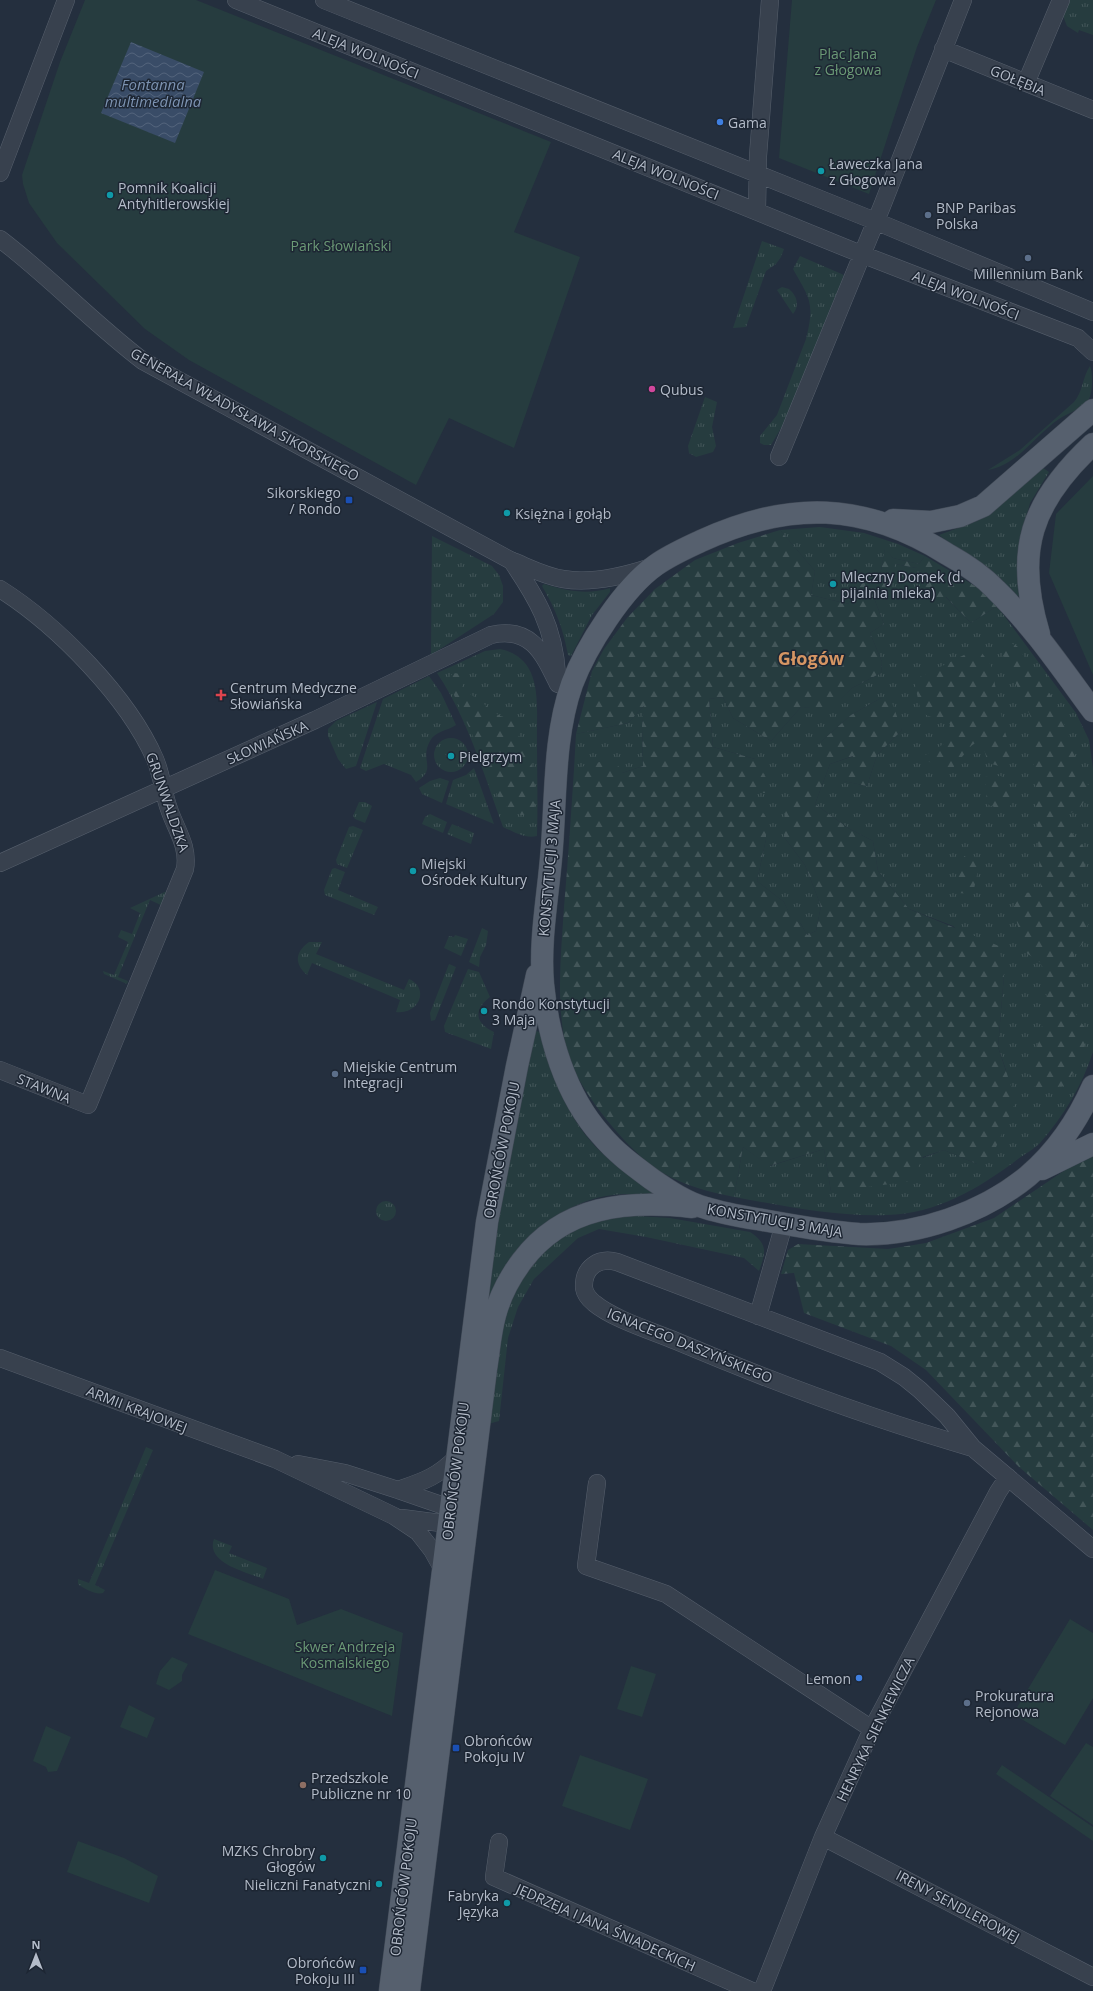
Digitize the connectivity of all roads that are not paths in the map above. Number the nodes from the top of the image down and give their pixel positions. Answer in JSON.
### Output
{"nodes":[{"id":1,"x":66,"y":0,"type":"edge"},
{"id":2,"x":236,"y":0,"type":"edge"},
{"id":3,"x":324,"y":0,"type":"edge"},
{"id":4,"x":770,"y":0,"type":"edge"},
{"id":5,"x":963,"y":0,"type":"edge"},
{"id":6,"x":1061,"y":0,"type":"edge"},
{"id":7,"x":943,"y":49,"type":"junction"},
{"id":8,"x":1026,"y":83,"type":"junction"},
{"id":9,"x":1093,"y":110,"type":"edge"},
{"id":10,"x":0,"y":173,"type":"edge"},
{"id":11,"x":757,"y":174,"type":"junction"},
{"id":12,"x":757,"y":211,"type":"junction"},
{"id":13,"x":876,"y":221,"type":"junction"},
{"id":14,"x":0,"y":239,"type":"edge"},
{"id":15,"x":861,"y":254,"type":"junction"},
{"id":16,"x":1093,"y":312,"type":"edge"},
{"id":17,"x":1093,"y":352,"type":"edge"},
{"id":18,"x":1093,"y":410,"type":"edge"},
{"id":19,"x":1093,"y":444,"type":"edge"},
{"id":20,"x":779,"y":457,"type":"dead end"},
{"id":21,"x":856,"y":515,"type":"junction"},
{"id":22,"x":510,"y":560,"type":"junction"},
{"id":23,"x":654,"y":566,"type":"junction"},
{"id":24,"x":0,"y":589,"type":"edge"},
{"id":25,"x":1040,"y":639,"type":"junction"},
{"id":26,"x":558,"y":684,"type":"junction"},
{"id":27,"x":1093,"y":711,"type":"edge"},
{"id":28,"x":559,"y":747,"type":"junction"},
{"id":29,"x":165,"y":789,"type":"junction"},
{"id":30,"x":0,"y":863,"type":"edge"},
{"id":31,"x":542,"y":954,"type":"junction"},
{"id":32,"x":0,"y":1070,"type":"edge"},
{"id":33,"x":1093,"y":1086,"type":"edge"},
{"id":34,"x":88,"y":1105,"type":"joint"},
{"id":35,"x":1093,"y":1144,"type":"edge"},
{"id":36,"x":1025,"y":1178,"type":"junction"},
{"id":37,"x":705,"y":1208,"type":"junction"},
{"id":38,"x":784,"y":1224,"type":"junction"},
{"id":39,"x":758,"y":1316,"type":"junction"},
{"id":40,"x":0,"y":1358,"type":"edge"},
{"id":41,"x":973,"y":1448,"type":"junction"},
{"id":42,"x":457,"y":1457,"type":"junction"},
{"id":43,"x":275,"y":1459,"type":"junction"},
{"id":44,"x":1008,"y":1477,"type":"junction"},
{"id":45,"x":597,"y":1483,"type":"dead end"},
{"id":46,"x":398,"y":1490,"type":"junction"},
{"id":47,"x":394,"y":1516,"type":"junction"},
{"id":48,"x":455,"y":1517,"type":"junction"},
{"id":49,"x":1093,"y":1549,"type":"edge"},
{"id":50,"x":442,"y":1568,"type":"junction"},
{"id":51,"x":872,"y":1730,"type":"junction"},
{"id":52,"x":823,"y":1837,"type":"junction"},
{"id":53,"x":499,"y":1842,"type":"dead end"},
{"id":54,"x":1093,"y":1977,"type":"edge"},
{"id":55,"x":390,"y":1991,"type":"edge"},
{"id":56,"x":409,"y":1991,"type":"edge"},
{"id":57,"x":752,"y":1991,"type":"edge"},
{"id":58,"x":762,"y":1991,"type":"edge"}],
"edges":[{"from":1,"to":10,"type":"street"},
{"from":2,"to":12,"type":"street","name":"ALEJA WOLNOŚCI"},
{"from":3,"to":11,"type":"street"},
{"from":4,"to":11,"type":"street"},
{"from":5,"to":7,"type":"street"},
{"from":6,"to":8,"type":"street"},
{"from":7,"to":8,"type":"street","name":"GOŁĘBIA"},
{"from":7,"to":13,"type":"street"},
{"from":8,"to":9,"type":"street","name":"GOŁĘBIA"},
{"from":11,"to":12,"type":"street"},
{"from":11,"to":13,"type":"street"},
{"from":12,"to":15,"type":"street","name":"ALEJA WOLNOŚCI"},
{"from":13,"to":15,"type":"street"},
{"from":13,"to":16,"type":"street"},
{"from":14,"to":22,"type":"street","name":"GENERAŁA WŁADYSŁAWA SIKORSKIEGO"},
{"from":15,"to":17,"type":"street","name":"ALEJA WOLNOŚCI"},
{"from":15,"to":20,"type":"street"},
{"from":18,"to":21,"type":"main road"},
{"from":19,"to":25,"type":"main road"},
{"from":21,"to":23,"type":"main road","name":"KONSTYTUCJI 3 MAJA"},
{"from":21,"to":25,"type":"main road","name":"KONSTYTUCJI 3 MAJA"},
{"from":22,"to":23,"type":"street","name":"GENERAŁA WŁADYSŁAWA SIKORSKIEGO"},
{"from":22,"to":26,"type":"street","name":"GENERAŁA WŁADYSŁAWA SIKORSKIEGO"},
{"from":23,"to":28,"type":"main road","name":"KONSTYTUCJI 3 MAJA"},
{"from":24,"to":29,"type":"street","name":"GRUNWALDZKA"},
{"from":25,"to":27,"type":"main road","name":"KONSTYTUCJI 3 MAJA"},
{"from":26,"to":28,"type":"street","name":"GENERAŁA WŁADYSŁAWA SIKORSKIEGO"},
{"from":26,"to":29,"type":"street","name":"SŁOWIAŃSKA"},
{"from":28,"to":31,"type":"main road","name":"KONSTYTUCJI 3 MAJA"},
{"from":29,"to":30,"type":"street","name":"SŁOWIAŃSKA"},
{"from":29,"to":34,"type":"street","name":"GRUNWALDZKA"},
{"from":31,"to":37,"type":"main road","name":"KONSTYTUCJI 3 MAJA"},
{"from":31,"to":42,"type":"main road","name":"OBROŃCÓW POKOJU"},
{"from":32,"to":34,"type":"street","name":"STAWNA"},
{"from":33,"to":36,"type":"main road","name":"KONSTYTUCJI 3 MAJA"},
{"from":35,"to":36,"type":"main road"},
{"from":36,"to":38,"type":"main road","name":"KONSTYTUCJI 3 MAJA"},
{"from":37,"to":38,"type":"main road","name":"KONSTYTUCJI 3 MAJA"},
{"from":37,"to":48,"type":"main road","name":"OBROŃCÓW POKOJU"},
{"from":38,"to":39,"type":"street"},
{"from":39,"to":41,"type":"street","name":"IGNACEGO DASZYŃSKIEGO"},
{"from":39,"to":41,"type":"street","name":"IGNACEGO DASZYŃSKIEGO"},
{"from":40,"to":43,"type":"street","name":"ARMII KRAJOWEJ"},
{"from":41,"to":44,"type":"street","name":"IGNACEGO DASZYŃSKIEGO"},
{"from":42,"to":46,"type":"street"},
{"from":42,"to":48,"type":"main road","name":"OBROŃCÓW POKOJU"},
{"from":43,"to":46,"type":"street","name":"ARMII KRAJOWEJ"},
{"from":43,"to":47,"type":"street","name":"ARMII KRAJOWEJ"},
{"from":44,"to":49,"type":"street","name":"IGNACEGO DASZYŃSKIEGO"},
{"from":44,"to":51,"type":"street","name":"HENRYKA SIENKIEWICZA"},
{"from":45,"to":51,"type":"street"},
{"from":46,"to":48,"type":"street","name":"ARMII KRAJOWEJ"},
{"from":47,"to":48,"type":"street","name":"ARMII KRAJOWEJ"},
{"from":47,"to":50,"type":"street","name":"ARMII KRAJOWEJ"},
{"from":48,"to":50,"type":"main road","name":"OBROŃCÓW POKOJU"},
{"from":48,"to":56,"type":"main road","name":"OBROŃCÓW POKOJU"},
{"from":50,"to":55,"type":"main road","name":"OBROŃCÓW POKOJU"},
{"from":51,"to":52,"type":"street","name":"HENRYKA SIENKIEWICZA"},
{"from":52,"to":54,"type":"street","name":"IRENY SENDLEROWEJ"},
{"from":52,"to":58,"type":"street","name":"HENRYKA SIENKIEWICZA"},
{"from":53,"to":57,"type":"street","name":"JĘDRZEJA I JANA ŚNIADECKICH"}]}
